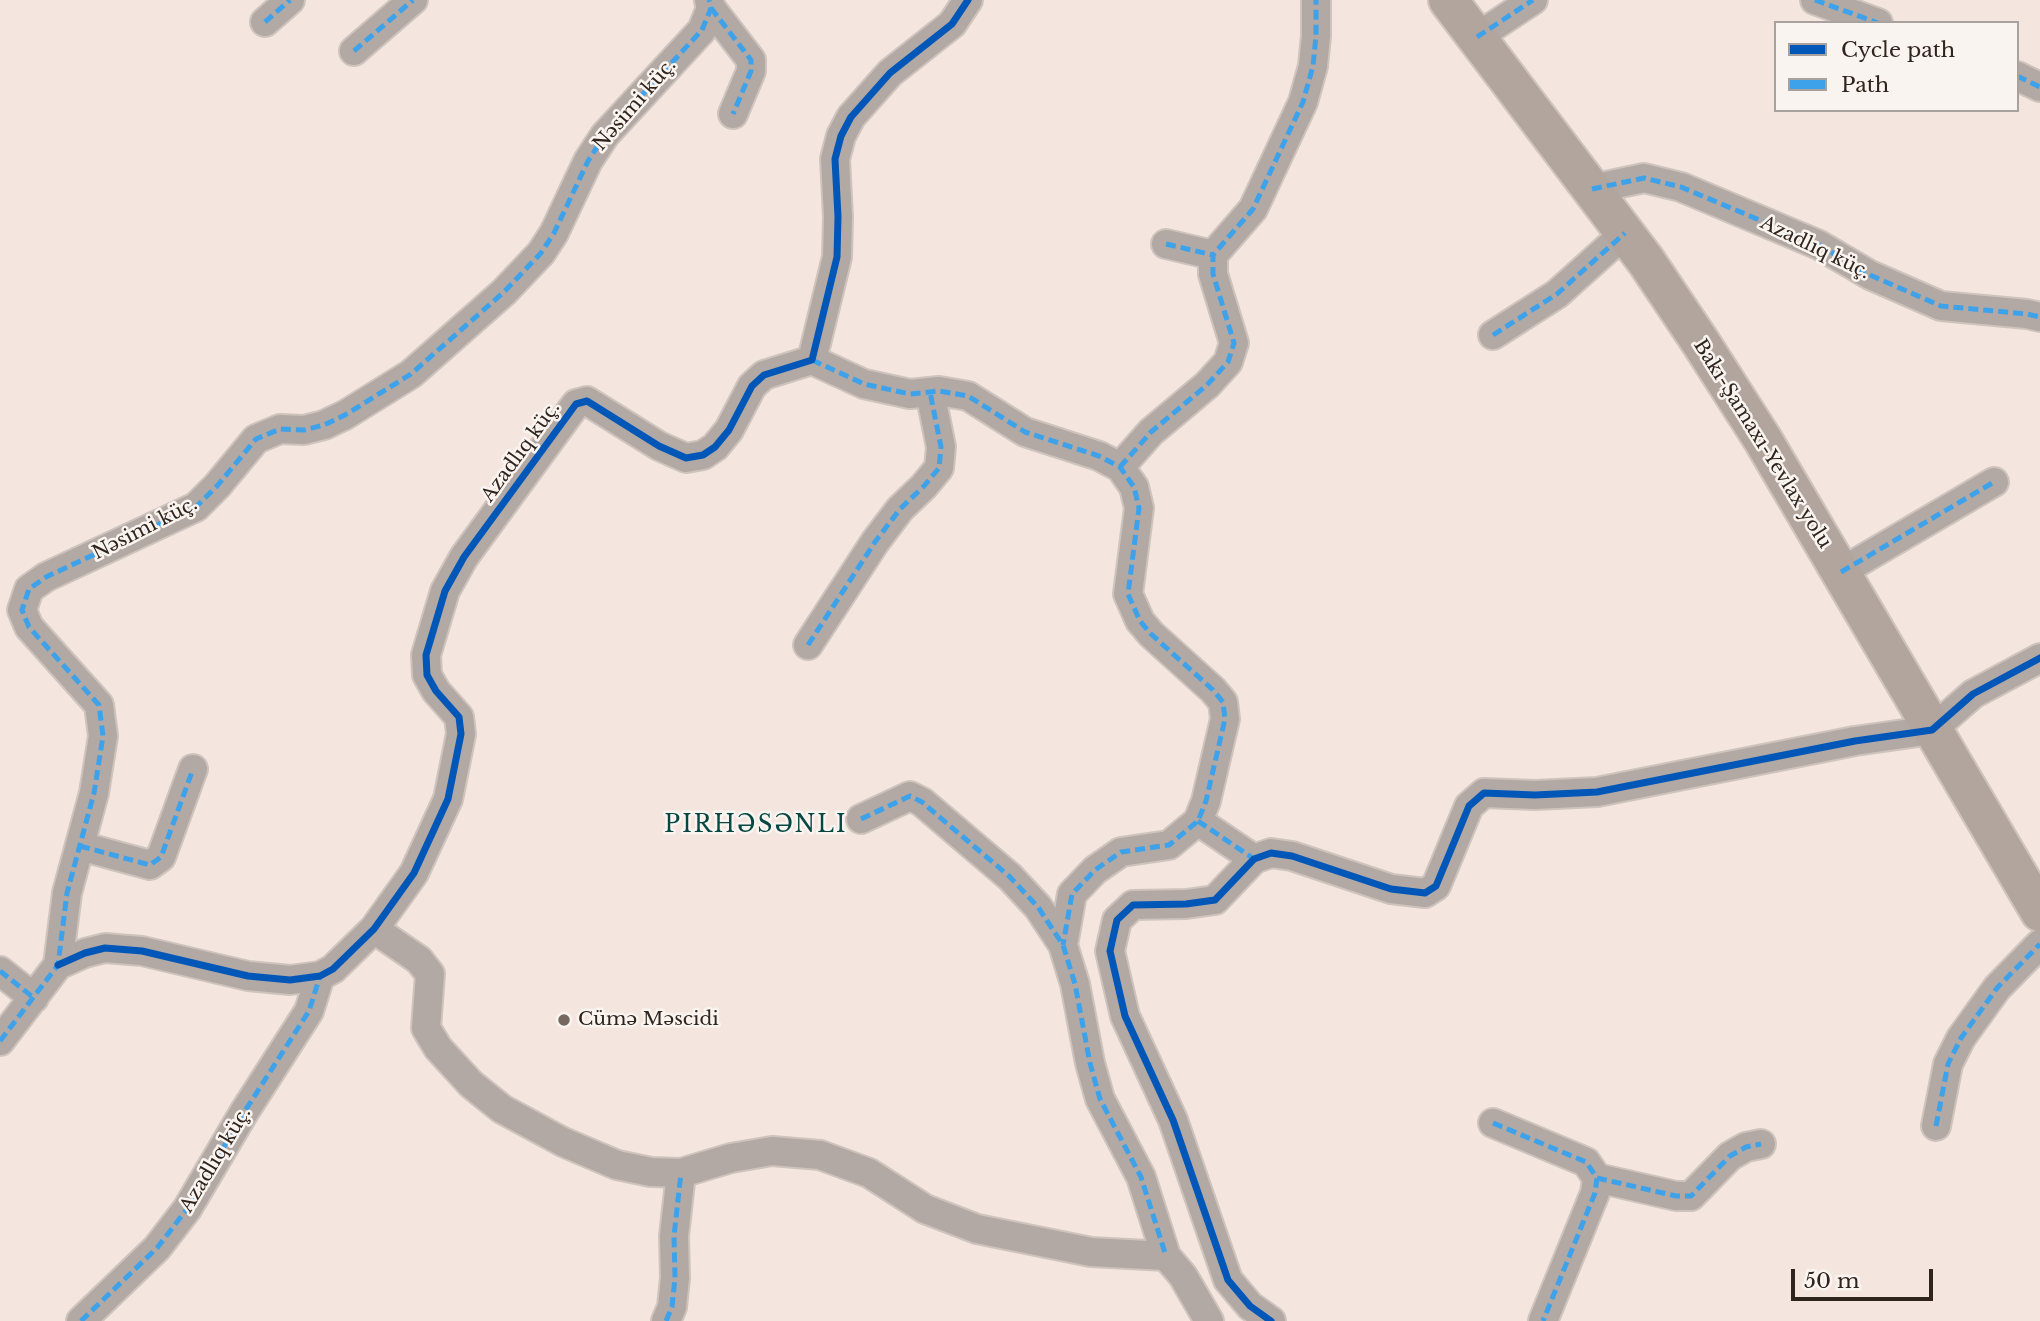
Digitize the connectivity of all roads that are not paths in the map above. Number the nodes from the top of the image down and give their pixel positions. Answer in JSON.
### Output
{"nodes":[{"id":1,"x":290,"y":0,"type":"edge"},
{"id":2,"x":412,"y":0,"type":"edge"},
{"id":3,"x":968,"y":0,"type":"edge"},
{"id":4,"x":1316,"y":0,"type":"edge"},
{"id":5,"x":1448,"y":0,"type":"edge"},
{"id":6,"x":1533,"y":0,"type":"edge"},
{"id":7,"x":1815,"y":0,"type":"edge"},
{"id":8,"x":710,"y":4,"type":"edge"},
{"id":9,"x":1873,"y":21,"type":"edge"},
{"id":10,"x":265,"y":22,"type":"dead end"},
{"id":11,"x":1477,"y":37,"type":"junction"},
{"id":12,"x":354,"y":51,"type":"dead end"},
{"id":13,"x":2019,"y":77,"type":"edge"},
{"id":14,"x":2040,"y":87,"type":"edge"},
{"id":15,"x":733,"y":114,"type":"dead end"},
{"id":16,"x":1592,"y":189,"type":"junction"},
{"id":17,"x":1625,"y":233,"type":"junction"},
{"id":18,"x":1166,"y":244,"type":"dead end"},
{"id":19,"x":1213,"y":255,"type":"junction"},
{"id":20,"x":2040,"y":317,"type":"edge"},
{"id":21,"x":1493,"y":335,"type":"dead end"},
{"id":22,"x":812,"y":360,"type":"junction"},
{"id":23,"x":930,"y":392,"type":"junction"},
{"id":24,"x":1119,"y":467,"type":"junction"},
{"id":25,"x":1994,"y":482,"type":"dead end"},
{"id":26,"x":1840,"y":572,"type":"junction"},
{"id":27,"x":808,"y":645,"type":"dead end"},
{"id":28,"x":2040,"y":658,"type":"edge"},
{"id":29,"x":1932,"y":730,"type":"junction"},
{"id":30,"x":193,"y":769,"type":"dead end"},
{"id":31,"x":861,"y":818,"type":"dead end"},
{"id":32,"x":1198,"y":821,"type":"junction"},
{"id":33,"x":80,"y":846,"type":"junction"},
{"id":34,"x":1254,"y":859,"type":"junction"},
{"id":35,"x":2040,"y":912,"type":"edge"},
{"id":36,"x":374,"y":929,"type":"junction"},
{"id":37,"x":2040,"y":944,"type":"edge"},
{"id":38,"x":1063,"y":946,"type":"junction"},
{"id":39,"x":58,"y":965,"type":"junction"},
{"id":40,"x":0,"y":971,"type":"edge"},
{"id":41,"x":320,"y":976,"type":"junction"},
{"id":42,"x":34,"y":998,"type":"junction"},
{"id":43,"x":0,"y":1041,"type":"edge"},
{"id":44,"x":1493,"y":1123,"type":"dead end"},
{"id":45,"x":1936,"y":1126,"type":"dead end"},
{"id":46,"x":1762,"y":1144,"type":"dead end"},
{"id":47,"x":681,"y":1173,"type":"junction"},
{"id":48,"x":1597,"y":1178,"type":"junction"},
{"id":49,"x":1166,"y":1256,"type":"junction"},
{"id":50,"x":81,"y":1321,"type":"edge"},
{"id":51,"x":666,"y":1321,"type":"edge"},
{"id":52,"x":1209,"y":1321,"type":"edge"},
{"id":53,"x":1270,"y":1321,"type":"edge"},
{"id":54,"x":1543,"y":1321,"type":"edge"}],
"edges":[{"from":1,"to":10,"type":"street"},
{"from":2,"to":12,"type":"street"},
{"from":3,"to":22,"type":"street"},
{"from":4,"to":19,"type":"street"},
{"from":5,"to":11,"type":"highway","name":"Bakı-Şamaxı-Yevlax yolu"},
{"from":6,"to":11,"type":"street"},
{"from":7,"to":9,"type":"street"},
{"from":8,"to":15,"type":"street"},
{"from":8,"to":33,"type":"street","name":"Nəsimi küç."},
{"from":11,"to":16,"type":"highway","name":"Bakı-Şamaxı-Yevlax yolu"},
{"from":13,"to":14,"type":"street"},
{"from":16,"to":17,"type":"highway","name":"Bakı-Şamaxı-Yevlax yolu"},
{"from":16,"to":20,"type":"street","name":"Azadlıq küç."},
{"from":17,"to":21,"type":"street"},
{"from":17,"to":26,"type":"highway","name":"Bakı-Şamaxı-Yevlax yolu"},
{"from":18,"to":19,"type":"street"},
{"from":19,"to":24,"type":"street"},
{"from":22,"to":23,"type":"street"},
{"from":22,"to":36,"type":"street","name":"Azadlıq küç."},
{"from":23,"to":24,"type":"street"},
{"from":23,"to":27,"type":"street"},
{"from":24,"to":32,"type":"street"},
{"from":25,"to":26,"type":"street"},
{"from":26,"to":29,"type":"highway","name":"Bakı-Şamaxı-Yevlax yolu"},
{"from":28,"to":29,"type":"street"},
{"from":29,"to":34,"type":"street"},
{"from":29,"to":35,"type":"highway","name":"Bakı-Şamaxı-Yevlax yolu"},
{"from":30,"to":33,"type":"street"},
{"from":31,"to":38,"type":"street"},
{"from":32,"to":34,"type":"street"},
{"from":32,"to":38,"type":"street"},
{"from":33,"to":39,"type":"street","name":"Nəsimi küç."},
{"from":34,"to":53,"type":"street"},
{"from":36,"to":41,"type":"street","name":"Azadlıq küç."},
{"from":36,"to":47,"type":"street"},
{"from":37,"to":45,"type":"street"},
{"from":38,"to":49,"type":"street"},
{"from":39,"to":41,"type":"street"},
{"from":39,"to":42,"type":"street","name":"Nəsimi küç."},
{"from":40,"to":42,"type":"street"},
{"from":41,"to":50,"type":"street","name":"Azadlıq küç."},
{"from":42,"to":43,"type":"street","name":"Nəsimi küç."},
{"from":44,"to":48,"type":"street"},
{"from":46,"to":48,"type":"street"},
{"from":47,"to":49,"type":"street"},
{"from":47,"to":51,"type":"street"},
{"from":48,"to":54,"type":"street"},
{"from":49,"to":52,"type":"street"}]}
